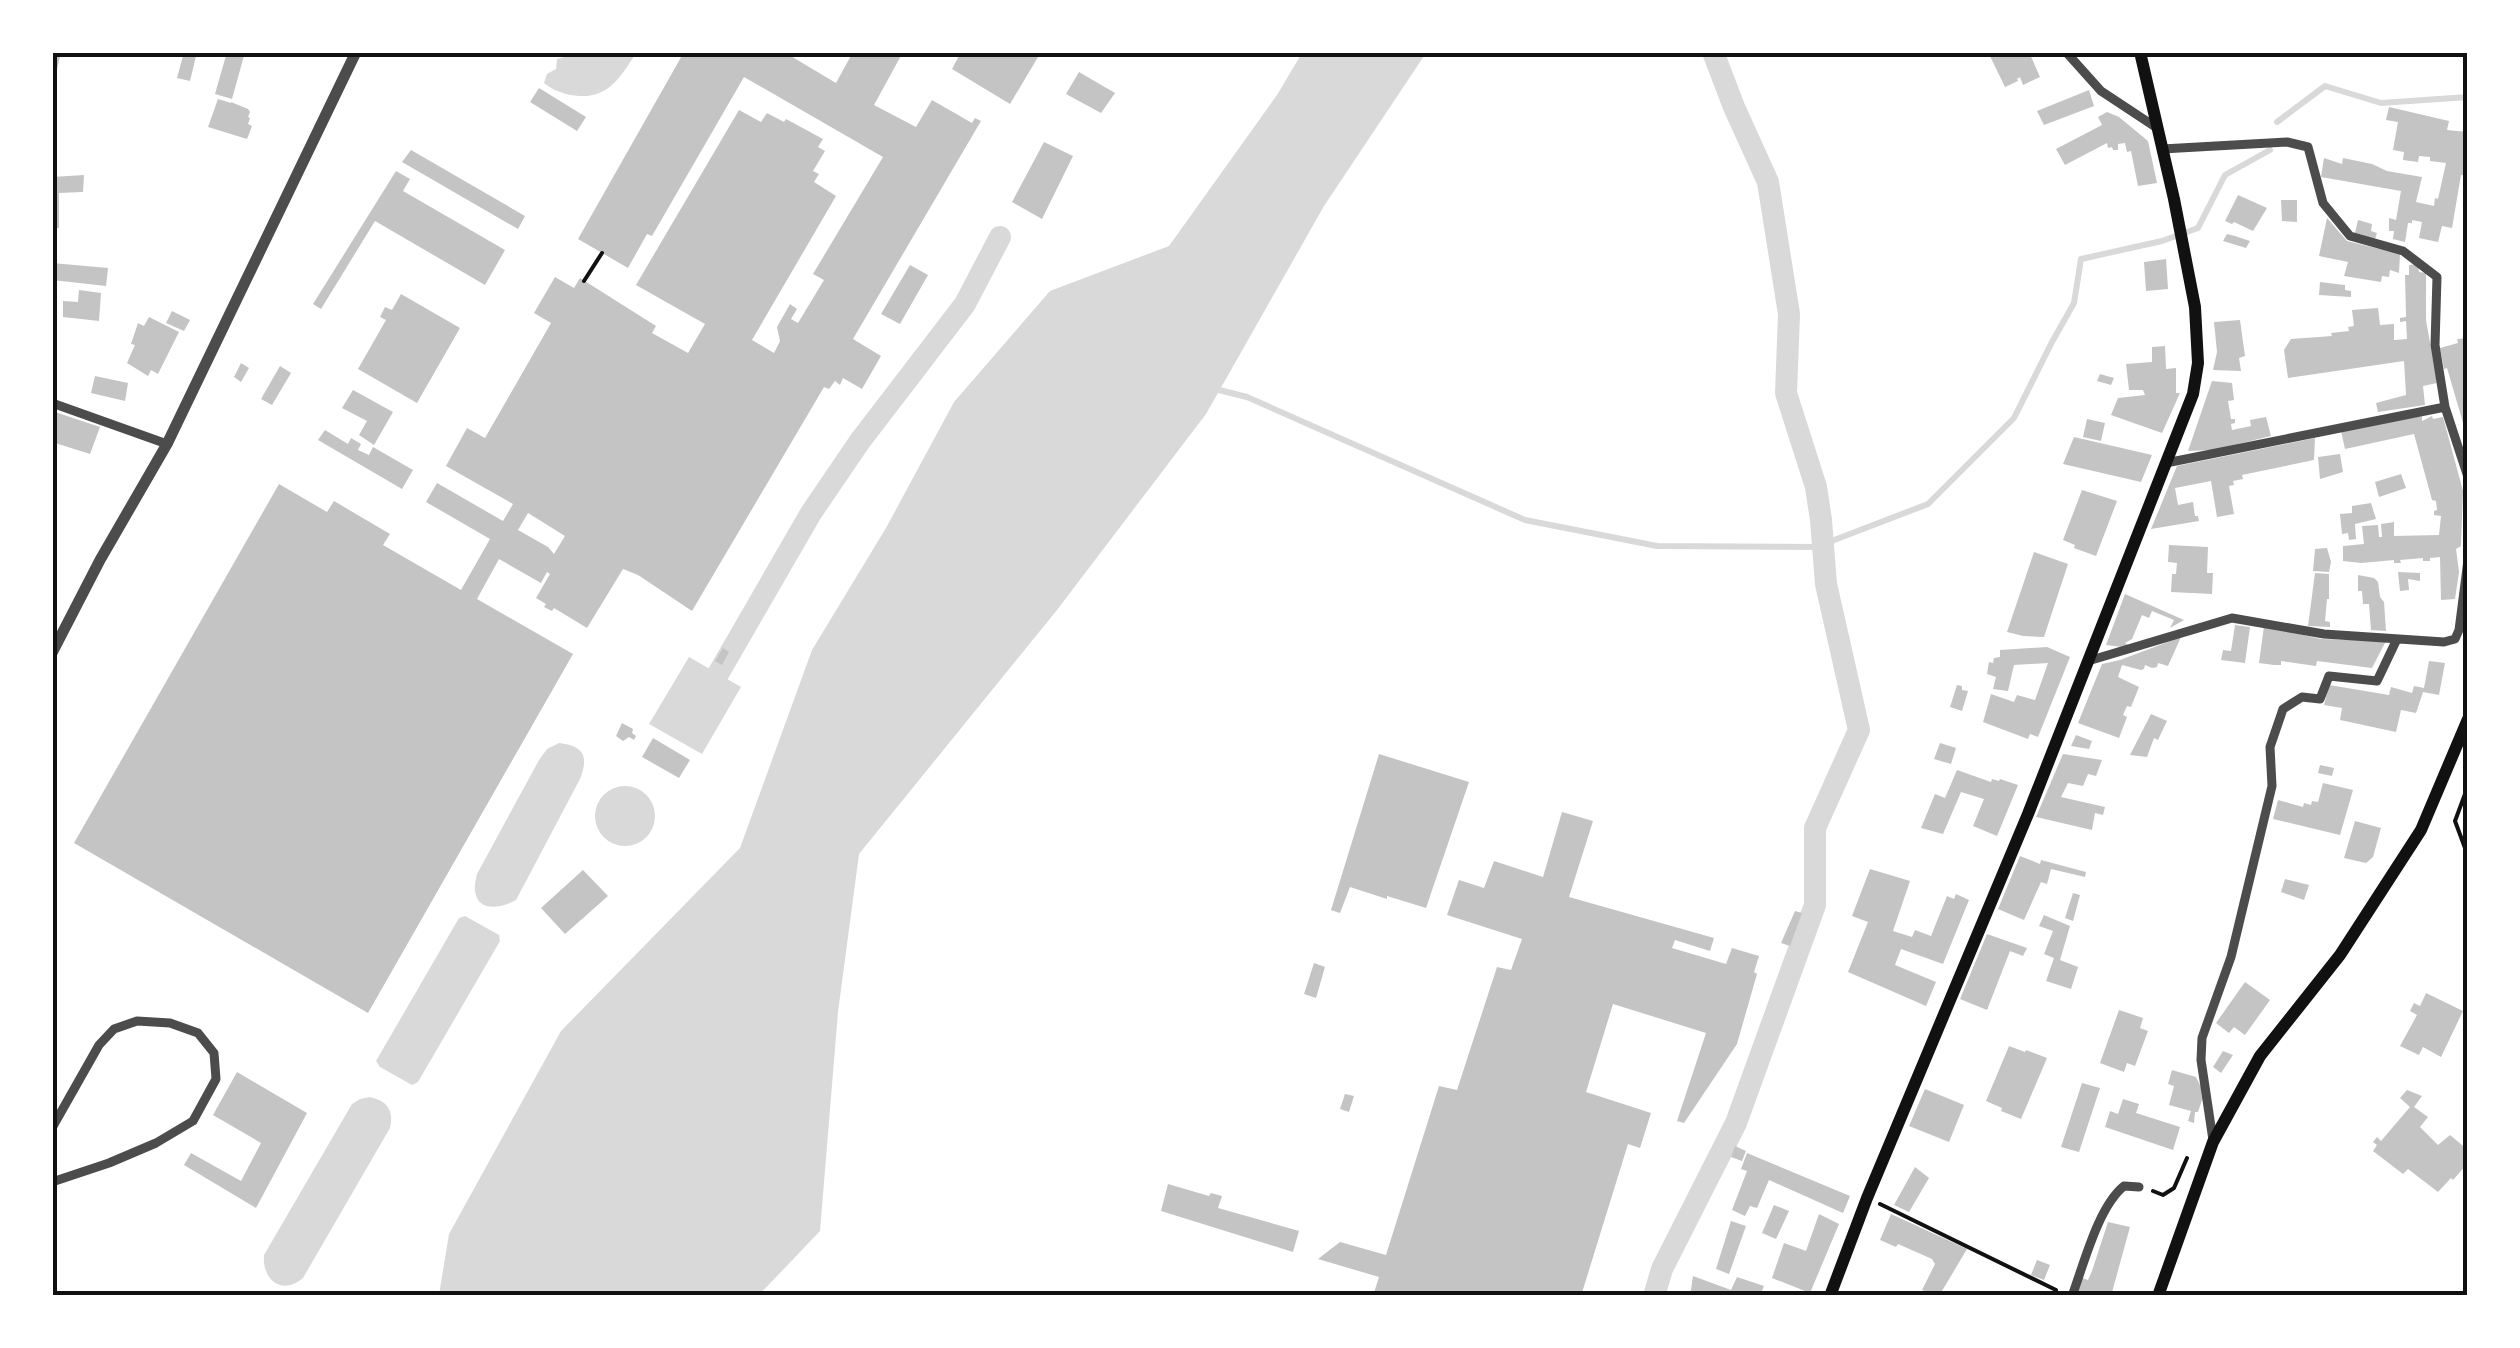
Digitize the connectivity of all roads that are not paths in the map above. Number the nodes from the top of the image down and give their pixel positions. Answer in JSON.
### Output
{"nodes":[{"id":1,"x":356,"y":52,"type":"edge"},
{"id":2,"x":2066,"y":52,"type":"edge"},
{"id":3,"x":2140,"y":52,"type":"edge"},
{"id":4,"x":2157,"y":128,"type":"junction"},
{"id":5,"x":2162,"y":149,"type":"junction"},
{"id":6,"x":52,"y":404,"type":"edge"},
{"id":7,"x":2445,"y":407,"type":"junction"},
{"id":8,"x":167,"y":444,"type":"junction"},
{"id":9,"x":2166,"y":463,"type":"junction"},
{"id":10,"x":2468,"y":477,"type":"edge"},
{"id":11,"x":2468,"y":560,"type":"edge"},
{"id":12,"x":2397,"y":639,"type":"junction"},
{"id":13,"x":52,"y":653,"type":"edge"},
{"id":14,"x":2088,"y":661,"type":"junction"},
{"id":15,"x":2468,"y":719,"type":"edge"},
{"id":16,"x":52,"y":1128,"type":"edge"},
{"id":17,"x":2213,"y":1142,"type":"junction"},
{"id":18,"x":52,"y":1182,"type":"edge"},
{"id":19,"x":2140,"y":1187,"type":"road end"},
{"id":20,"x":1830,"y":1296,"type":"edge"},
{"id":21,"x":2070,"y":1296,"type":"edge"},
{"id":22,"x":2158,"y":1296,"type":"edge"}],
"edges":[{"from":1,"to":8,"type":"street"},
{"from":2,"to":4,"type":"street"},
{"from":3,"to":4,"type":"main road"},
{"from":4,"to":5,"type":"main road"},
{"from":5,"to":7,"type":"street"},
{"from":5,"to":9,"type":"main road"},
{"from":6,"to":8,"type":"street"},
{"from":7,"to":9,"type":"street"},
{"from":7,"to":10,"type":"street"},
{"from":8,"to":13,"type":"street"},
{"from":9,"to":14,"type":"main road"},
{"from":11,"to":12,"type":"street"},
{"from":12,"to":14,"type":"street"},
{"from":12,"to":17,"type":"street"},
{"from":14,"to":20,"type":"main road"},
{"from":15,"to":17,"type":"main road"},
{"from":16,"to":18,"type":"street"},
{"from":17,"to":22,"type":"main road"},
{"from":19,"to":21,"type":"street"}]}
